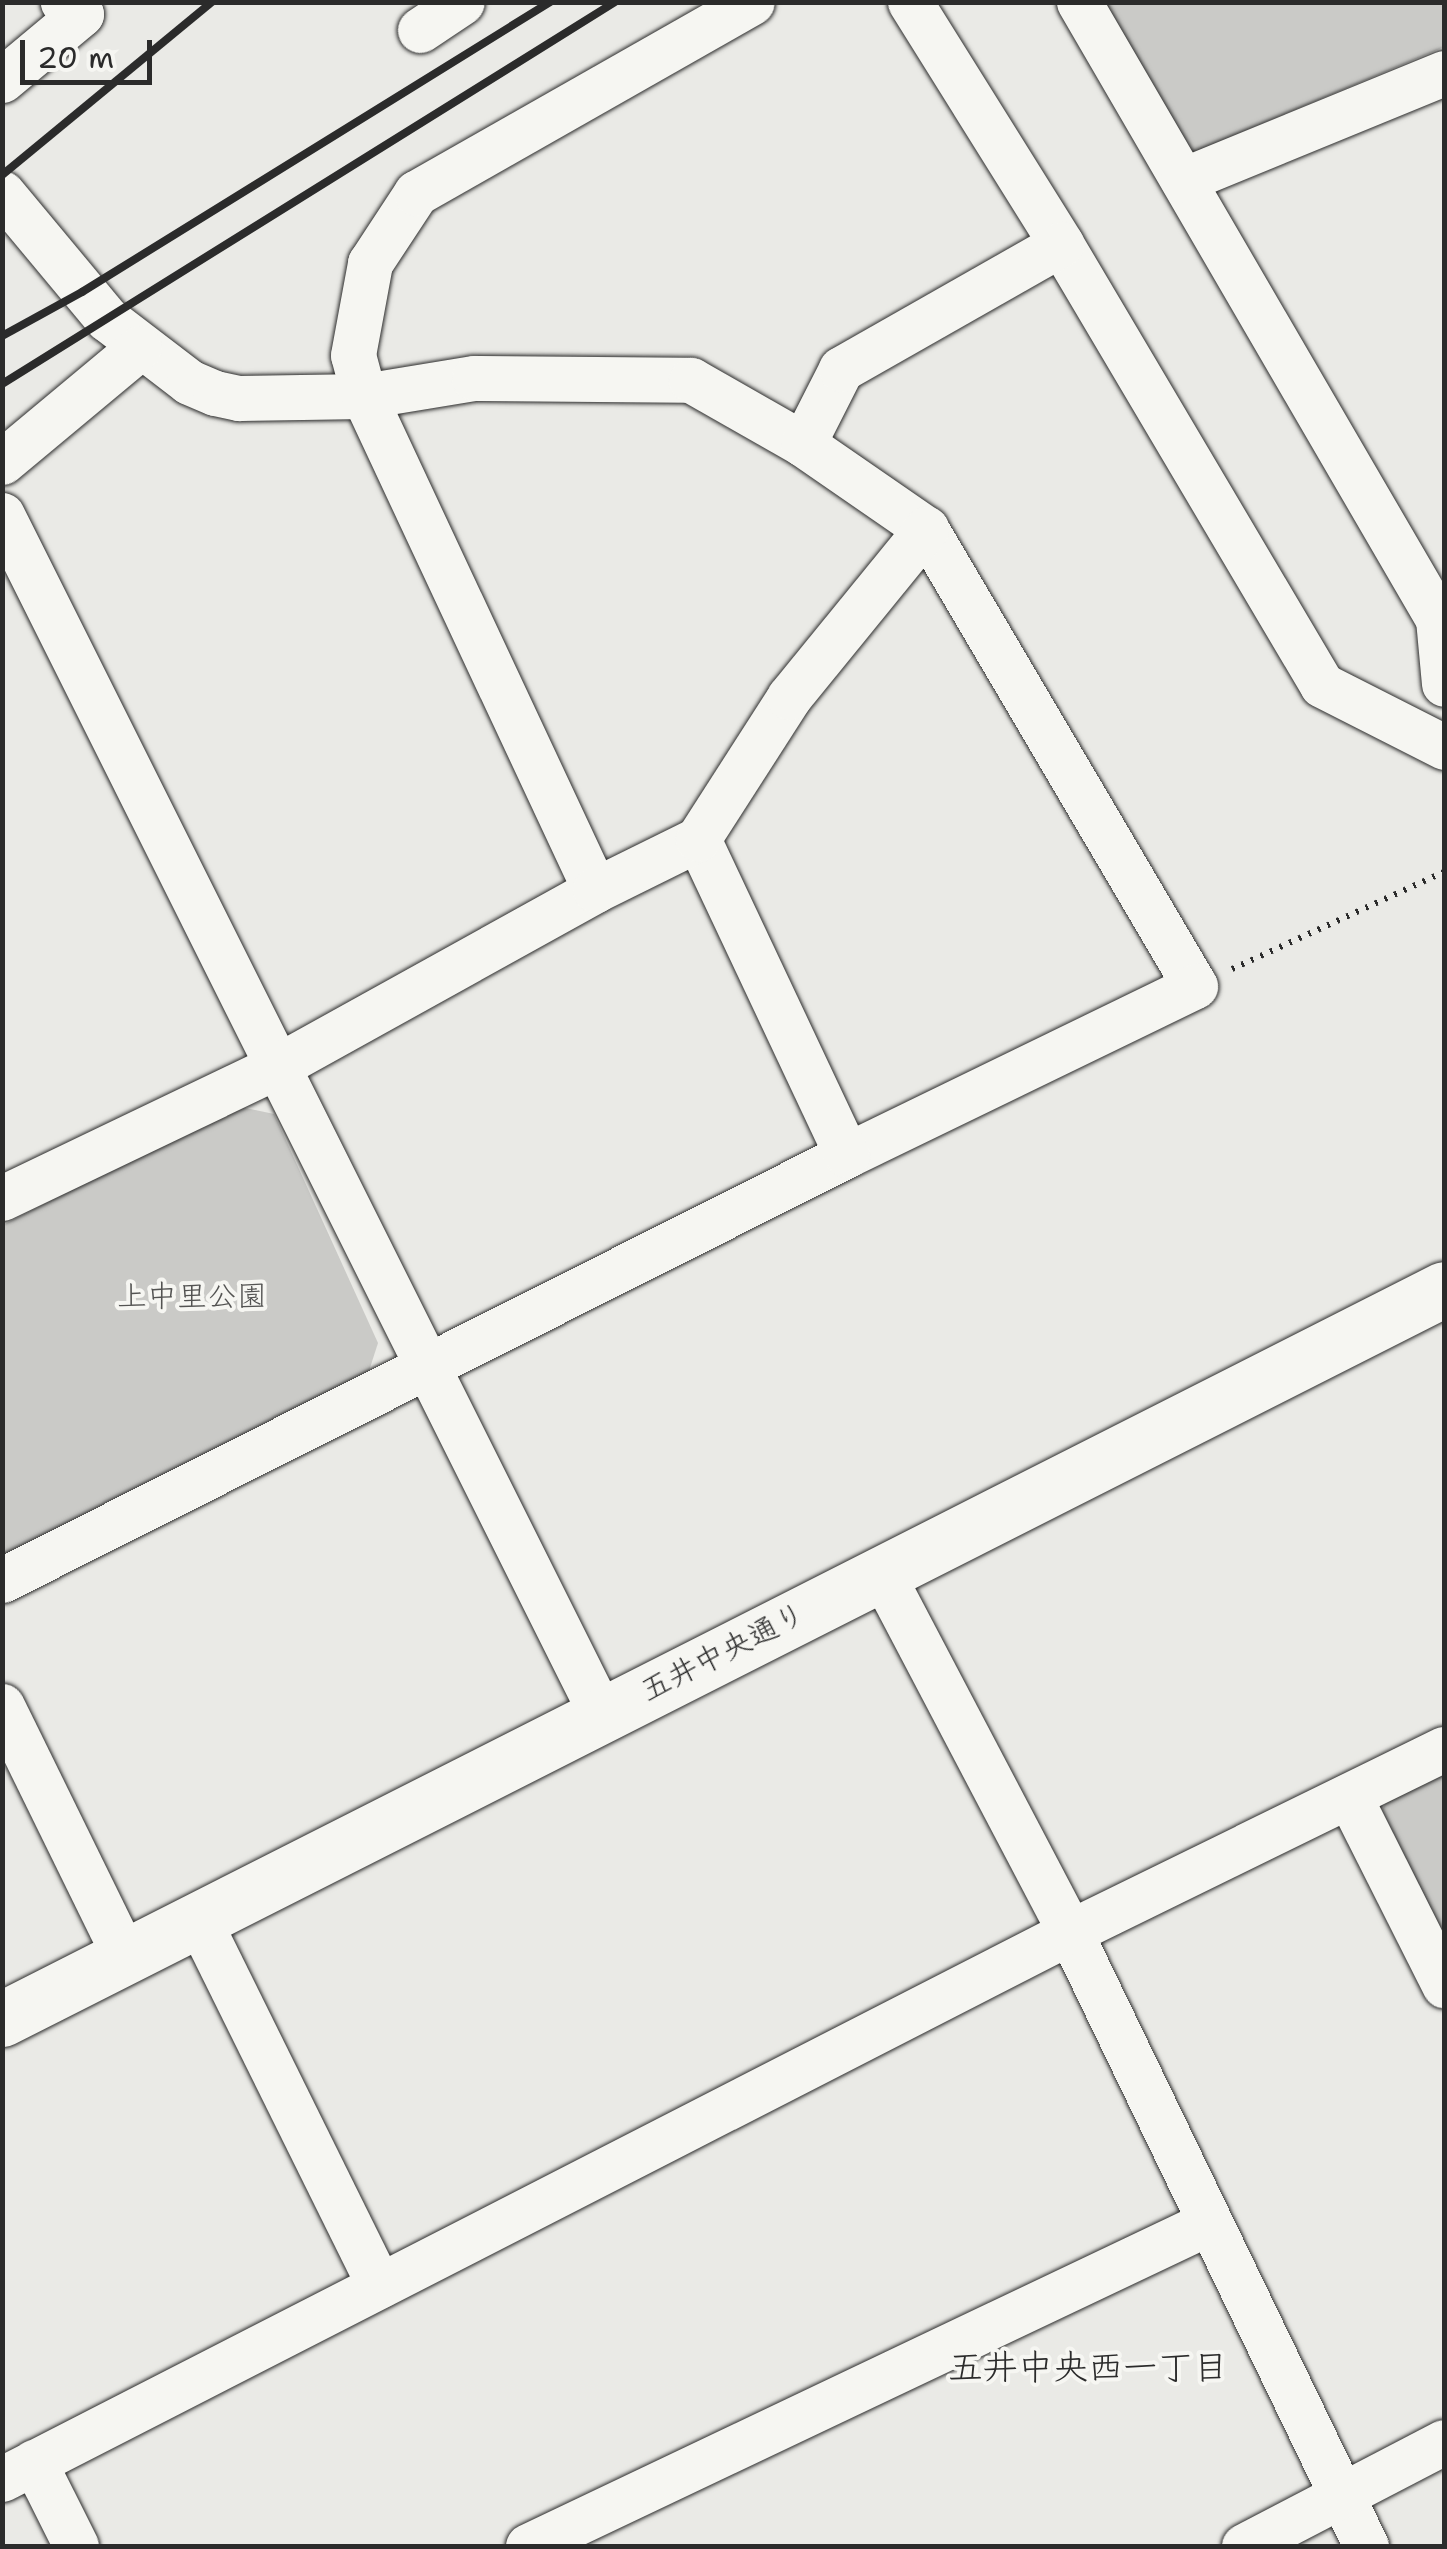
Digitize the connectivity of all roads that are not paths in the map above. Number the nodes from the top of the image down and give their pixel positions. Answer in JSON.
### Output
{"nodes":[{"id":1,"x":63,"y":2,"type":"edge"},
{"id":2,"x":462,"y":2,"type":"edge"},
{"id":3,"x":752,"y":2,"type":"edge"},
{"id":4,"x":910,"y":2,"type":"edge"},
{"id":5,"x":1079,"y":2,"type":"edge"},
{"id":6,"x":420,"y":30,"type":"dead end"},
{"id":7,"x":1444,"y":73,"type":"edge"},
{"id":8,"x":2,"y":80,"type":"edge"},
{"id":9,"x":1183,"y":180,"type":"junction"},
{"id":10,"x":2,"y":193,"type":"edge"},
{"id":11,"x":1061,"y":244,"type":"junction"},
{"id":12,"x":139,"y":348,"type":"junction"},
{"id":13,"x":364,"y":396,"type":"junction"},
{"id":14,"x":803,"y":444,"type":"junction"},
{"id":15,"x":2,"y":462,"type":"edge"},
{"id":16,"x":2,"y":515,"type":"edge"},
{"id":17,"x":926,"y":529,"type":"junction"},
{"id":18,"x":1444,"y":684,"type":"edge"},
{"id":19,"x":1444,"y":747,"type":"edge"},
{"id":20,"x":698,"y":839,"type":"junction"},
{"id":21,"x":595,"y":890,"type":"junction"},
{"id":22,"x":278,"y":1066,"type":"junction"},
{"id":23,"x":848,"y":1155,"type":"junction"},
{"id":24,"x":2,"y":1198,"type":"edge"},
{"id":25,"x":1444,"y":1289,"type":"edge"},
{"id":26,"x":428,"y":1369,"type":"junction"},
{"id":27,"x":880,"y":1572,"type":"junction"},
{"id":28,"x":2,"y":1580,"type":"edge"},
{"id":29,"x":2,"y":1706,"type":"edge"},
{"id":30,"x":600,"y":1714,"type":"junction"},
{"id":31,"x":1444,"y":1749,"type":"edge"},
{"id":32,"x":1349,"y":1796,"type":"junction"},
{"id":33,"x":197,"y":1917,"type":"junction"},
{"id":34,"x":1070,"y":1932,"type":"junction"},
{"id":35,"x":124,"y":1955,"type":"junction"},
{"id":36,"x":1444,"y":1985,"type":"edge"},
{"id":37,"x":2,"y":2019,"type":"edge"},
{"id":38,"x":1208,"y":2223,"type":"junction"},
{"id":39,"x":379,"y":2286,"type":"junction"},
{"id":40,"x":1444,"y":2442,"type":"edge"},
{"id":41,"x":18,"y":2470,"type":"edge"},
{"id":42,"x":1340,"y":2496,"type":"junction"},
{"id":43,"x":76,"y":2546,"type":"edge"},
{"id":44,"x":528,"y":2546,"type":"edge"},
{"id":45,"x":1244,"y":2546,"type":"edge"},
{"id":46,"x":1366,"y":2546,"type":"edge"}],
"edges":[{"from":1,"to":8,"type":"street"},
{"from":2,"to":6,"type":"street"},
{"from":3,"to":13,"type":"street"},
{"from":4,"to":11,"type":"street"},
{"from":5,"to":9,"type":"street"},
{"from":7,"to":9,"type":"street"},
{"from":9,"to":18,"type":"street"},
{"from":10,"to":12,"type":"street"},
{"from":11,"to":14,"type":"street"},
{"from":11,"to":19,"type":"street"},
{"from":12,"to":13,"type":"street"},
{"from":12,"to":15,"type":"street"},
{"from":13,"to":14,"type":"street"},
{"from":13,"to":21,"type":"street"},
{"from":14,"to":17,"type":"street"},
{"from":16,"to":22,"type":"street"},
{"from":17,"to":20,"type":"street"},
{"from":17,"to":23,"type":"street"},
{"from":20,"to":21,"type":"street"},
{"from":20,"to":23,"type":"street"},
{"from":21,"to":22,"type":"street"},
{"from":22,"to":24,"type":"street"},
{"from":22,"to":26,"type":"street"},
{"from":23,"to":26,"type":"street"},
{"from":25,"to":27,"type":"street","name":"五井中央通り"},
{"from":26,"to":28,"type":"street"},
{"from":26,"to":30,"type":"street"},
{"from":27,"to":30,"type":"street","name":"五井中央通り"},
{"from":27,"to":34,"type":"street"},
{"from":29,"to":35,"type":"street"},
{"from":30,"to":33,"type":"street","name":"五井中央通り"},
{"from":31,"to":32,"type":"street"},
{"from":32,"to":34,"type":"street"},
{"from":32,"to":36,"type":"street"},
{"from":33,"to":35,"type":"street","name":"五井中央通り"},
{"from":33,"to":39,"type":"street"},
{"from":34,"to":38,"type":"street"},
{"from":34,"to":39,"type":"street"},
{"from":35,"to":37,"type":"street","name":"五井中央通り"},
{"from":38,"to":42,"type":"street"},
{"from":38,"to":44,"type":"street"},
{"from":39,"to":41,"type":"street"},
{"from":40,"to":42,"type":"street"},
{"from":41,"to":43,"type":"street"},
{"from":42,"to":45,"type":"street"},
{"from":42,"to":46,"type":"street"}]}
